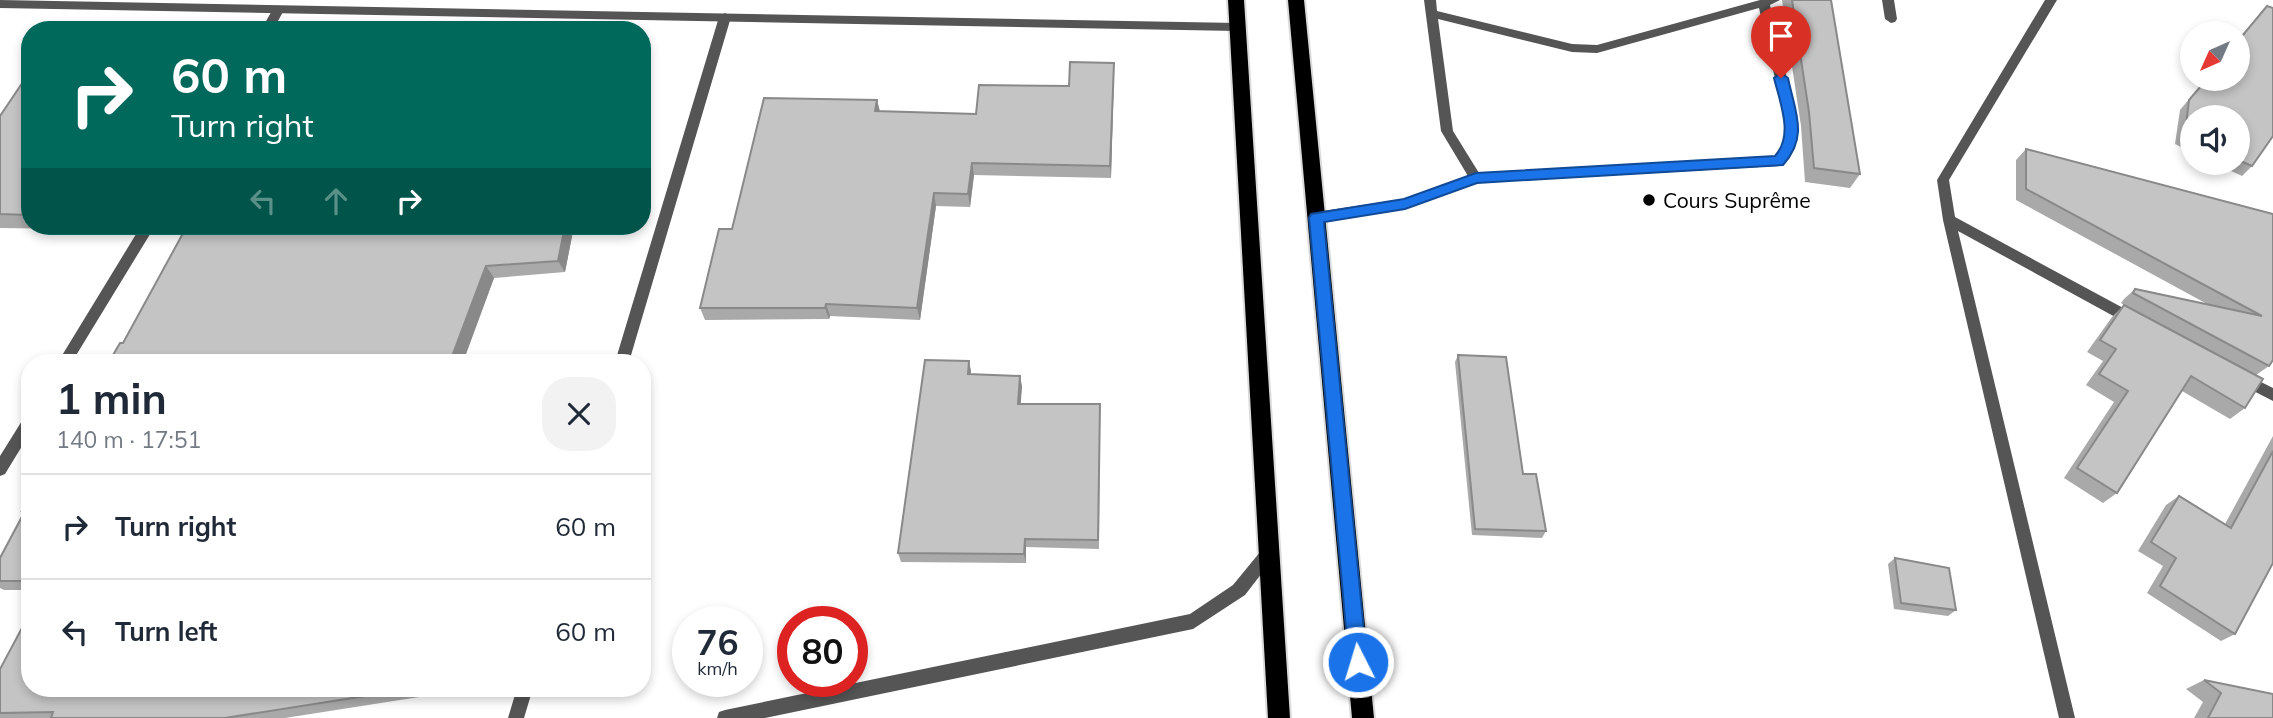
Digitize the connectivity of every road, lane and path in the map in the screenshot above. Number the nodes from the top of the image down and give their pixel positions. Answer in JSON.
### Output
{"nodes":[{"id":1,"x":1236,"y":0,"type":"edge"},
{"id":2,"x":1296,"y":0,"type":"edge"},
{"id":3,"x":1888,"y":0,"type":"edge"},
{"id":4,"x":2051,"y":0,"type":"edge"},
{"id":5,"x":1769,"y":1,"type":"edge"},
{"id":6,"x":0,"y":5,"type":"edge"},
{"id":7,"x":1430,"y":6,"type":"edge"},
{"id":8,"x":278,"y":10,"type":"junction"},
{"id":9,"x":725,"y":18,"type":"junction"},
{"id":10,"x":1891,"y":19,"type":"dead end"},
{"id":11,"x":272,"y":21,"type":"edge"},
{"id":12,"x":1237,"y":27,"type":"junction"},
{"id":13,"x":1476,"y":178,"type":"junction"},
{"id":14,"x":1316,"y":218,"type":"junction"},
{"id":15,"x":1949,"y":220,"type":"junction"},
{"id":16,"x":143,"y":235,"type":"edge"},
{"id":17,"x":2141,"y":324,"type":"edge"},
{"id":18,"x":70,"y":354,"type":"edge"},
{"id":19,"x":624,"y":354,"type":"edge"},
{"id":20,"x":2225,"y":369,"type":"edge"},
{"id":21,"x":2273,"y":395,"type":"edge"},
{"id":22,"x":21,"y":435,"type":"edge"},
{"id":23,"x":0,"y":469,"type":"edge"},
{"id":24,"x":1271,"y":550,"type":"junction"},
{"id":25,"x":522,"y":697,"type":"edge"},
{"id":26,"x":516,"y":718,"type":"edge"},
{"id":27,"x":725,"y":718,"type":"edge"},
{"id":28,"x":1279,"y":718,"type":"edge"},
{"id":29,"x":1363,"y":718,"type":"edge"},
{"id":30,"x":2067,"y":718,"type":"edge"}],
"edges":[{"from":1,"to":12,"type":"highway"},
{"from":2,"to":14,"type":"highway"},
{"from":3,"to":10,"type":"street"},
{"from":4,"to":15,"type":"street"},
{"from":5,"to":7,"type":"street"},
{"from":5,"to":13,"type":"street"},
{"from":6,"to":8,"type":"street"},
{"from":7,"to":13,"type":"street"},
{"from":8,"to":9,"type":"street"},
{"from":8,"to":11,"type":"street"},
{"from":9,"to":12,"type":"street"},
{"from":9,"to":19,"type":"street"},
{"from":12,"to":24,"type":"highway"},
{"from":13,"to":14,"type":"street"},
{"from":14,"to":29,"type":"highway"},
{"from":15,"to":17,"type":"street"},
{"from":15,"to":30,"type":"street"},
{"from":16,"to":18,"type":"street"},
{"from":20,"to":21,"type":"street"},
{"from":22,"to":23,"type":"street"},
{"from":24,"to":27,"type":"street"},
{"from":24,"to":28,"type":"highway"},
{"from":25,"to":26,"type":"street"}]}
